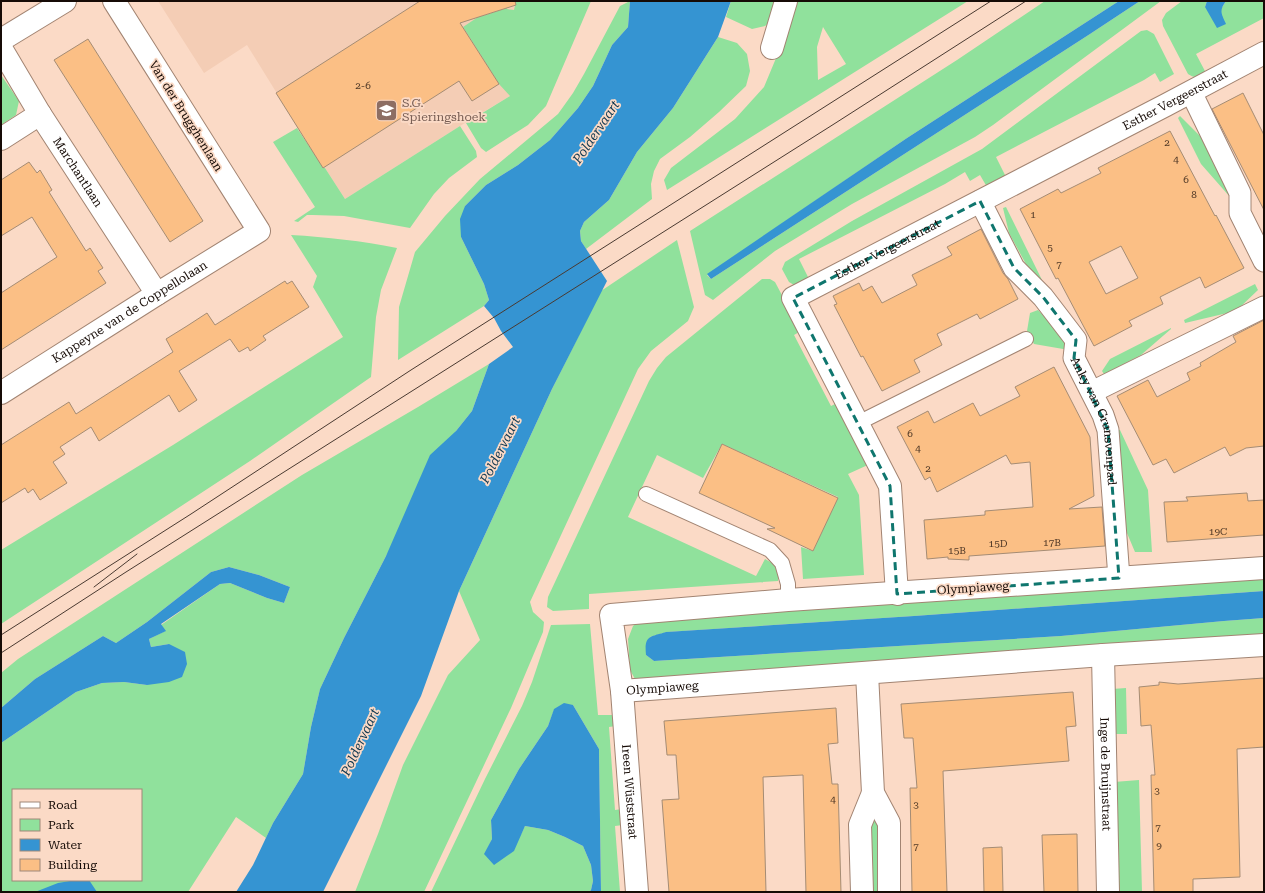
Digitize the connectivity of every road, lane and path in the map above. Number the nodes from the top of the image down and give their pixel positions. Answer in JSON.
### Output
{"nodes":[{"id":1,"x":65,"y":1,"type":"edge"},
{"id":2,"x":114,"y":1,"type":"edge"},
{"id":3,"x":786,"y":1,"type":"edge"},
{"id":4,"x":1,"y":40,"type":"edge"},
{"id":5,"x":1,"y":48,"type":"edge"},
{"id":6,"x":772,"y":48,"type":"dead end"},
{"id":7,"x":1264,"y":53,"type":"edge"},
{"id":8,"x":1191,"y":92,"type":"junction"},
{"id":9,"x":40,"y":114,"type":"junction"},
{"id":10,"x":1,"y":139,"type":"edge"},
{"id":11,"x":980,"y":201,"type":"junction"},
{"id":12,"x":259,"y":231,"type":"joint"},
{"id":13,"x":1264,"y":261,"type":"edge"},
{"id":14,"x":157,"y":294,"type":"junction"},
{"id":15,"x":1264,"y":307,"type":"edge"},
{"id":16,"x":1026,"y":339,"type":"dead end"},
{"id":17,"x":1092,"y":392,"type":"junction"},
{"id":18,"x":1,"y":393,"type":"edge"},
{"id":19,"x":858,"y":423,"type":"junction"},
{"id":20,"x":646,"y":494,"type":"dead end"},
{"id":21,"x":1264,"y":568,"type":"edge"},
{"id":22,"x":1119,"y":578,"type":"junction"},
{"id":23,"x":897,"y":594,"type":"junction"},
{"id":24,"x":788,"y":600,"type":"junction"},
{"id":25,"x":1264,"y":645,"type":"edge"},
{"id":26,"x":1103,"y":656,"type":"junction"},
{"id":27,"x":867,"y":673,"type":"junction"},
{"id":28,"x":622,"y":691,"type":"junction"},
{"id":29,"x":873,"y":793,"type":"junction"},
{"id":30,"x":637,"y":892,"type":"edge"},
{"id":31,"x":862,"y":892,"type":"edge"},
{"id":32,"x":889,"y":892,"type":"edge"},
{"id":33,"x":1108,"y":892,"type":"edge"}],
"edges":[{"from":1,"to":4,"type":"street"},
{"from":2,"to":12,"type":"street","name":"Van der Brugghenlaan"},
{"from":3,"to":6,"type":"street"},
{"from":5,"to":9,"type":"street","name":"Marchantlaan"},
{"from":7,"to":8,"type":"street","name":"Esther Vergeerstraat"},
{"from":8,"to":11,"type":"street","name":"Esther Vergeerstraat"},
{"from":8,"to":13,"type":"street"},
{"from":9,"to":10,"type":"street"},
{"from":9,"to":14,"type":"street","name":"Marchantlaan"},
{"from":11,"to":17,"type":"street","name":"Anky van Grunsvenpad"},
{"from":11,"to":19,"type":"street","name":"Esther Vergeerstraat"},
{"from":12,"to":14,"type":"street","name":"Kappeyne van de Coppellolaan"},
{"from":14,"to":18,"type":"street","name":"Kappeyne van de Coppellolaan"},
{"from":15,"to":17,"type":"street"},
{"from":16,"to":19,"type":"lane"},
{"from":17,"to":22,"type":"street","name":"Anky van Grunsvenpad"},
{"from":19,"to":23,"type":"street","name":"Esther Vergeerstraat"},
{"from":20,"to":24,"type":"lane"},
{"from":21,"to":22,"type":"street","name":"Olympiaweg"},
{"from":22,"to":23,"type":"street","name":"Olympiaweg"},
{"from":23,"to":24,"type":"street","name":"Olympiaweg"},
{"from":24,"to":28,"type":"street","name":"Olympiaweg"},
{"from":25,"to":26,"type":"street","name":"Olympiaweg"},
{"from":26,"to":27,"type":"street","name":"Olympiaweg"},
{"from":26,"to":33,"type":"street","name":"Inge de Bruijnstraat"},
{"from":27,"to":28,"type":"street","name":"Olympiaweg"},
{"from":27,"to":29,"type":"street"},
{"from":28,"to":30,"type":"street","name":"Ireen Wüststraat"},
{"from":29,"to":31,"type":"street"},
{"from":29,"to":32,"type":"street"}]}
